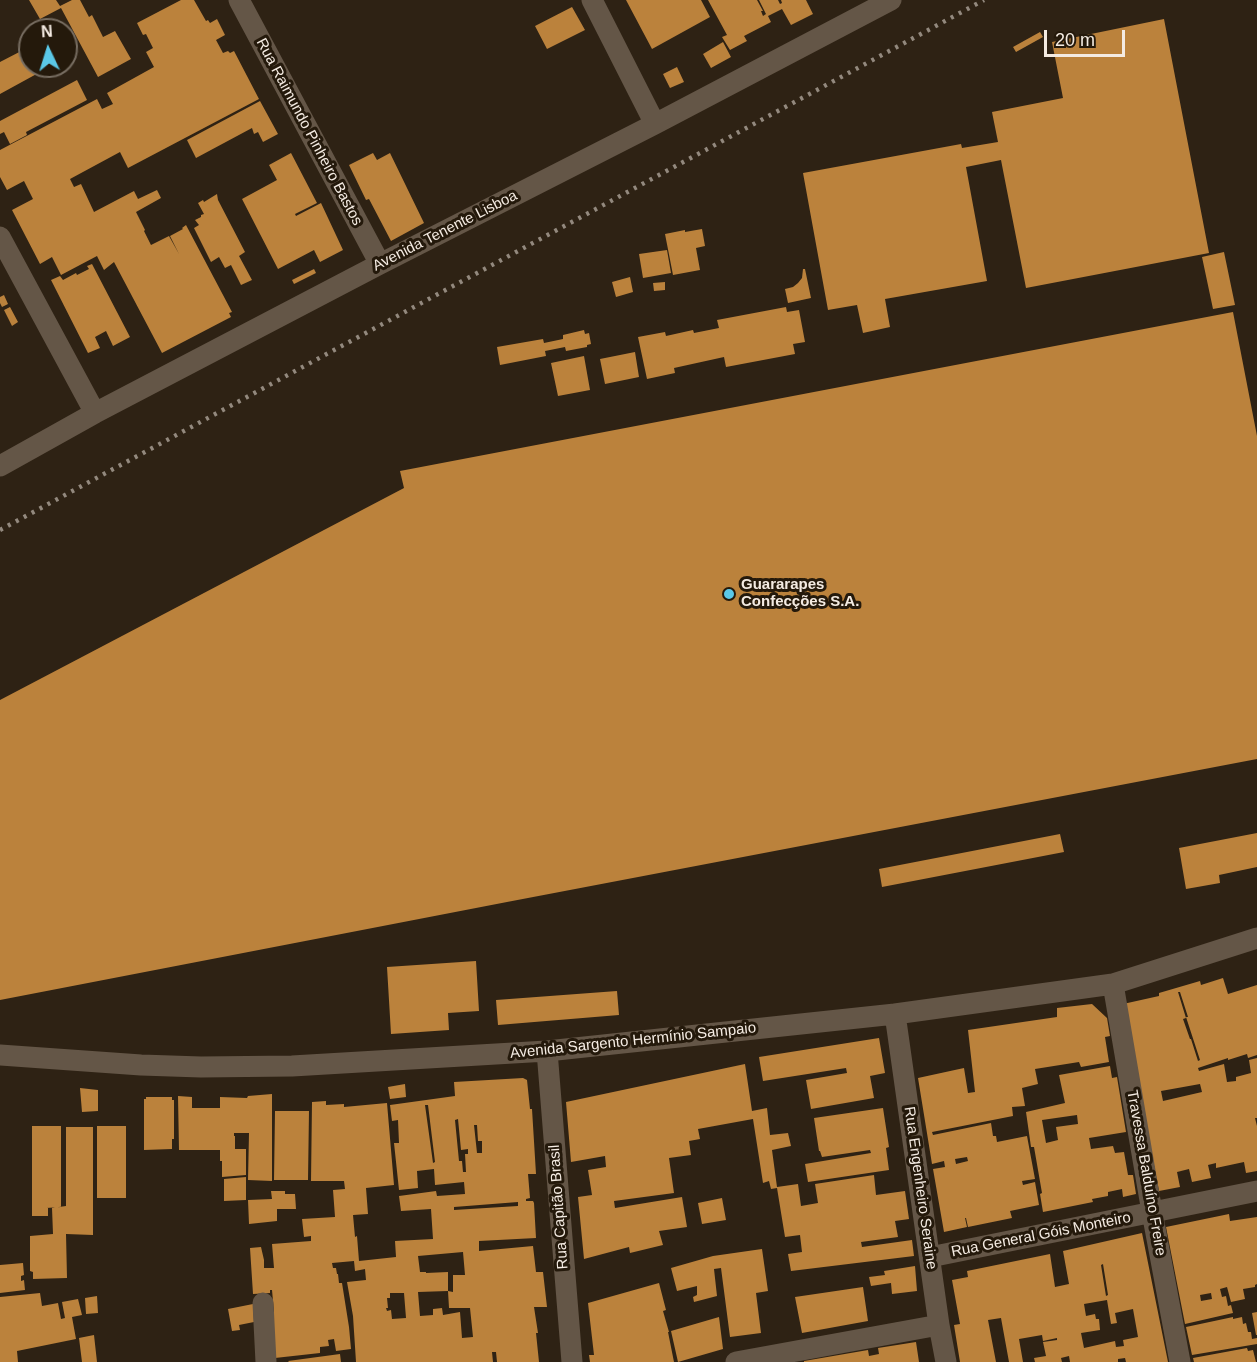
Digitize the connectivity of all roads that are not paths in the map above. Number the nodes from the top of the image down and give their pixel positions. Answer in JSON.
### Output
{"nodes":[{"id":1,"x":239,"y":0,"type":"edge"},
{"id":2,"x":592,"y":0,"type":"edge"},
{"id":3,"x":891,"y":0,"type":"edge"},
{"id":4,"x":655,"y":124,"type":"junction"},
{"id":5,"x":0,"y":237,"type":"edge"},
{"id":6,"x":380,"y":264,"type":"junction"},
{"id":7,"x":95,"y":413,"type":"junction"},
{"id":8,"x":0,"y":465,"type":"edge"},
{"id":9,"x":1257,"y":938,"type":"edge"},
{"id":10,"x":1113,"y":984,"type":"junction"},
{"id":11,"x":895,"y":1014,"type":"junction"},
{"id":12,"x":547,"y":1051,"type":"junction"},
{"id":13,"x":0,"y":1055,"type":"edge"},
{"id":14,"x":1257,"y":1191,"type":"edge"},
{"id":15,"x":1152,"y":1212,"type":"junction"},
{"id":16,"x":930,"y":1257,"type":"junction"},
{"id":17,"x":263,"y":1304,"type":"dead end"},
{"id":18,"x":939,"y":1325,"type":"junction"},
{"id":19,"x":266,"y":1362,"type":"edge"},
{"id":20,"x":572,"y":1362,"type":"edge"},
{"id":21,"x":736,"y":1362,"type":"edge"},
{"id":22,"x":946,"y":1362,"type":"edge"},
{"id":23,"x":1180,"y":1362,"type":"edge"}],
"edges":[{"from":1,"to":6,"type":"street","name":"Rua Raimundo Pinheiro Bastos"},
{"from":2,"to":4,"type":"street"},
{"from":3,"to":4,"type":"street","name":"Avenida Tenente Lisboa"},
{"from":4,"to":6,"type":"street","name":"Avenida Tenente Lisboa"},
{"from":5,"to":7,"type":"street"},
{"from":6,"to":7,"type":"street","name":"Avenida Tenente Lisboa"},
{"from":7,"to":8,"type":"street","name":"Avenida Tenente Lisboa"},
{"from":9,"to":10,"type":"street","name":"Avenida Sargento Hermínio Sampaio"},
{"from":10,"to":11,"type":"street","name":"Avenida Sargento Hermínio Sampaio"},
{"from":10,"to":15,"type":"street","name":"Travessa Balduíno Freire"},
{"from":11,"to":12,"type":"street","name":"Avenida Sargento Hermínio Sampaio"},
{"from":11,"to":16,"type":"street","name":"Rua Engenheiro Seraine"},
{"from":12,"to":13,"type":"street","name":"Avenida Sargento Hermínio Sampaio"},
{"from":12,"to":20,"type":"street","name":"Rua Capitão Brasil"},
{"from":14,"to":15,"type":"street","name":"Rua General Góis Monteiro"},
{"from":15,"to":16,"type":"street","name":"Rua General Góis Monteiro"},
{"from":15,"to":23,"type":"street","name":"Travessa Balduíno Freire"},
{"from":16,"to":18,"type":"street","name":"Rua Engenheiro Seraine"},
{"from":17,"to":19,"type":"street"},
{"from":18,"to":21,"type":"street"},
{"from":18,"to":22,"type":"street","name":"Rua Engenheiro Seraine"}]}
